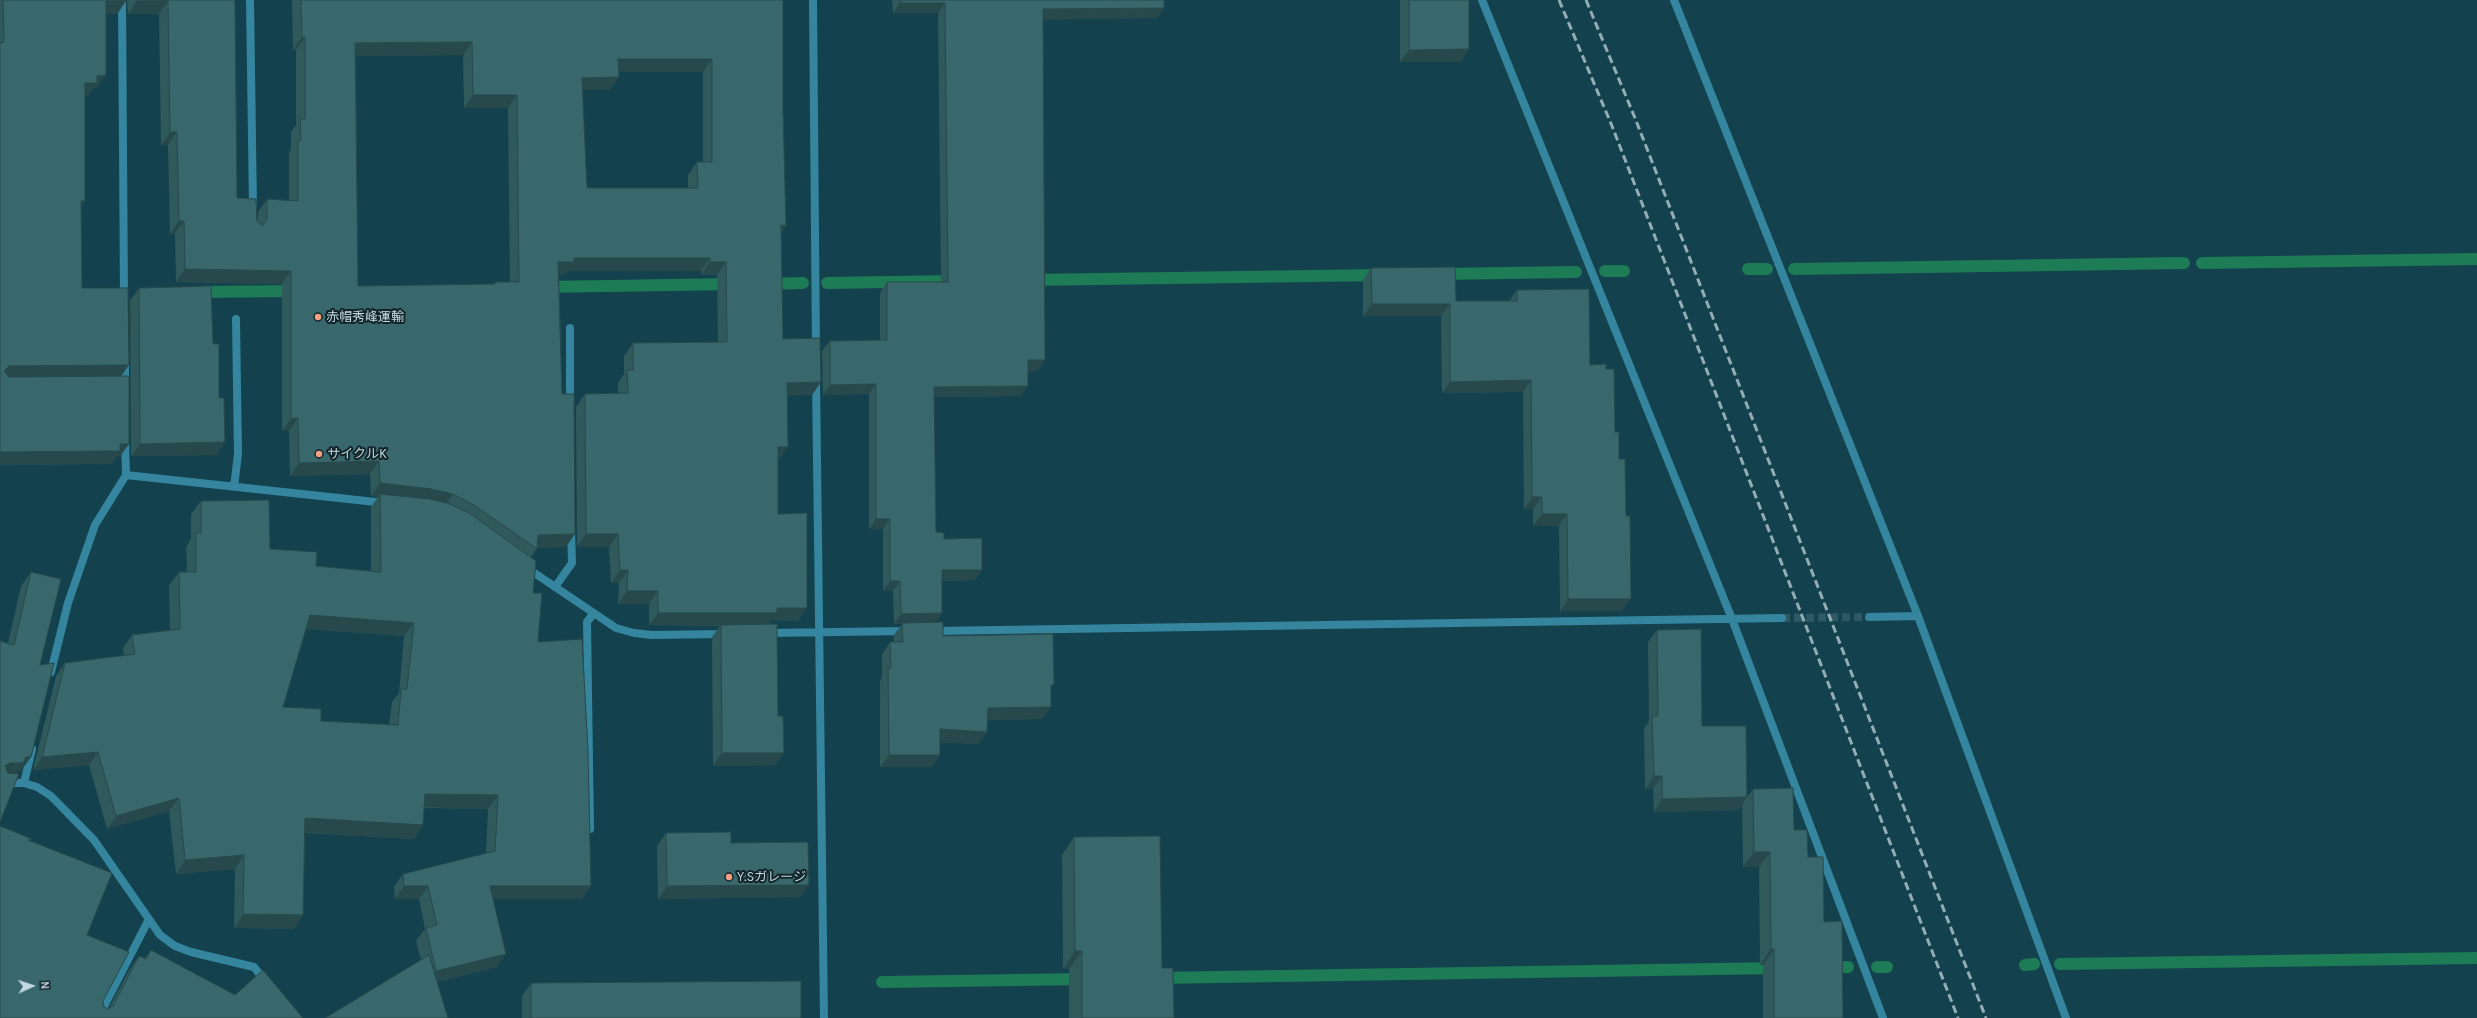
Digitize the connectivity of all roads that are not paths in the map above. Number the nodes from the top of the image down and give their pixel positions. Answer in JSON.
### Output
{"nodes":[{"id":1,"x":122,"y":0,"type":"edge"},
{"id":2,"x":250,"y":0,"type":"edge"},
{"id":3,"x":813,"y":0,"type":"edge"},
{"id":4,"x":1482,"y":0,"type":"edge"},
{"id":5,"x":1674,"y":0,"type":"edge"},
{"id":6,"x":253,"y":218,"type":"edge"},
{"id":7,"x":124,"y":311,"type":"edge"},
{"id":8,"x":236,"y":319,"type":"dead end"},
{"id":9,"x":570,"y":328,"type":"dead end"},
{"id":10,"x":125,"y":351,"type":"edge"},
{"id":11,"x":816,"y":356,"type":"edge"},
{"id":12,"x":816,"y":372,"type":"edge"},
{"id":13,"x":125,"y":398,"type":"edge"},
{"id":14,"x":570,"y":414,"type":"edge"},
{"id":15,"x":125,"y":429,"type":"edge"},
{"id":16,"x":126,"y":475,"type":"junction"},
{"id":17,"x":234,"y":487,"type":"junction"},
{"id":18,"x":398,"y":504,"type":"edge"},
{"id":19,"x":571,"y":524,"type":"edge"},
{"id":20,"x":518,"y":561,"type":"edge"},
{"id":21,"x":555,"y":587,"type":"junction"},
{"id":22,"x":593,"y":614,"type":"junction"},
{"id":23,"x":1918,"y":616,"type":"junction"},
{"id":24,"x":1869,"y":617,"type":"tunnel mouth"},
{"id":25,"x":1782,"y":618,"type":"tunnel mouth"},
{"id":26,"x":1732,"y":619,"type":"junction"},
{"id":27,"x":755,"y":633,"type":"edge"},
{"id":28,"x":819,"y":633,"type":"junction"},
{"id":29,"x":732,"y":634,"type":"edge"},
{"id":30,"x":50,"y":678,"type":"edge"},
{"id":31,"x":35,"y":738,"type":"edge"},
{"id":32,"x":0,"y":783,"type":"edge"},
{"id":33,"x":24,"y":783,"type":"junction"},
{"id":34,"x":590,"y":829,"type":"edge"},
{"id":35,"x":148,"y":921,"type":"junction"},
{"id":36,"x":273,"y":990,"type":"edge"},
{"id":37,"x":98,"y":1018,"type":"edge"},
{"id":38,"x":824,"y":1018,"type":"edge"},
{"id":39,"x":1883,"y":1018,"type":"edge"},
{"id":40,"x":2066,"y":1018,"type":"edge"}],
"edges":[{"from":1,"to":7,"type":"street"},
{"from":2,"to":6,"type":"street"},
{"from":3,"to":11,"type":"street"},
{"from":4,"to":26,"type":"street"},
{"from":5,"to":23,"type":"street"},
{"from":8,"to":17,"type":"street"},
{"from":9,"to":14,"type":"street"},
{"from":10,"to":13,"type":"street"},
{"from":12,"to":28,"type":"street"},
{"from":15,"to":16,"type":"street"},
{"from":16,"to":17,"type":"street"},
{"from":16,"to":30,"type":"street"},
{"from":17,"to":18,"type":"street"},
{"from":19,"to":21,"type":"street"},
{"from":20,"to":21,"type":"street"},
{"from":21,"to":22,"type":"street"},
{"from":22,"to":29,"type":"street"},
{"from":22,"to":34,"type":"street"},
{"from":23,"to":24,"type":"street"},
{"from":23,"to":40,"type":"street"},
{"from":25,"to":26,"type":"street"},
{"from":26,"to":28,"type":"street"},
{"from":26,"to":39,"type":"street"},
{"from":27,"to":28,"type":"street"},
{"from":28,"to":38,"type":"street"},
{"from":31,"to":33,"type":"street"},
{"from":32,"to":33,"type":"street"},
{"from":33,"to":35,"type":"street"},
{"from":35,"to":36,"type":"street"},
{"from":35,"to":37,"type":"street"}]}
